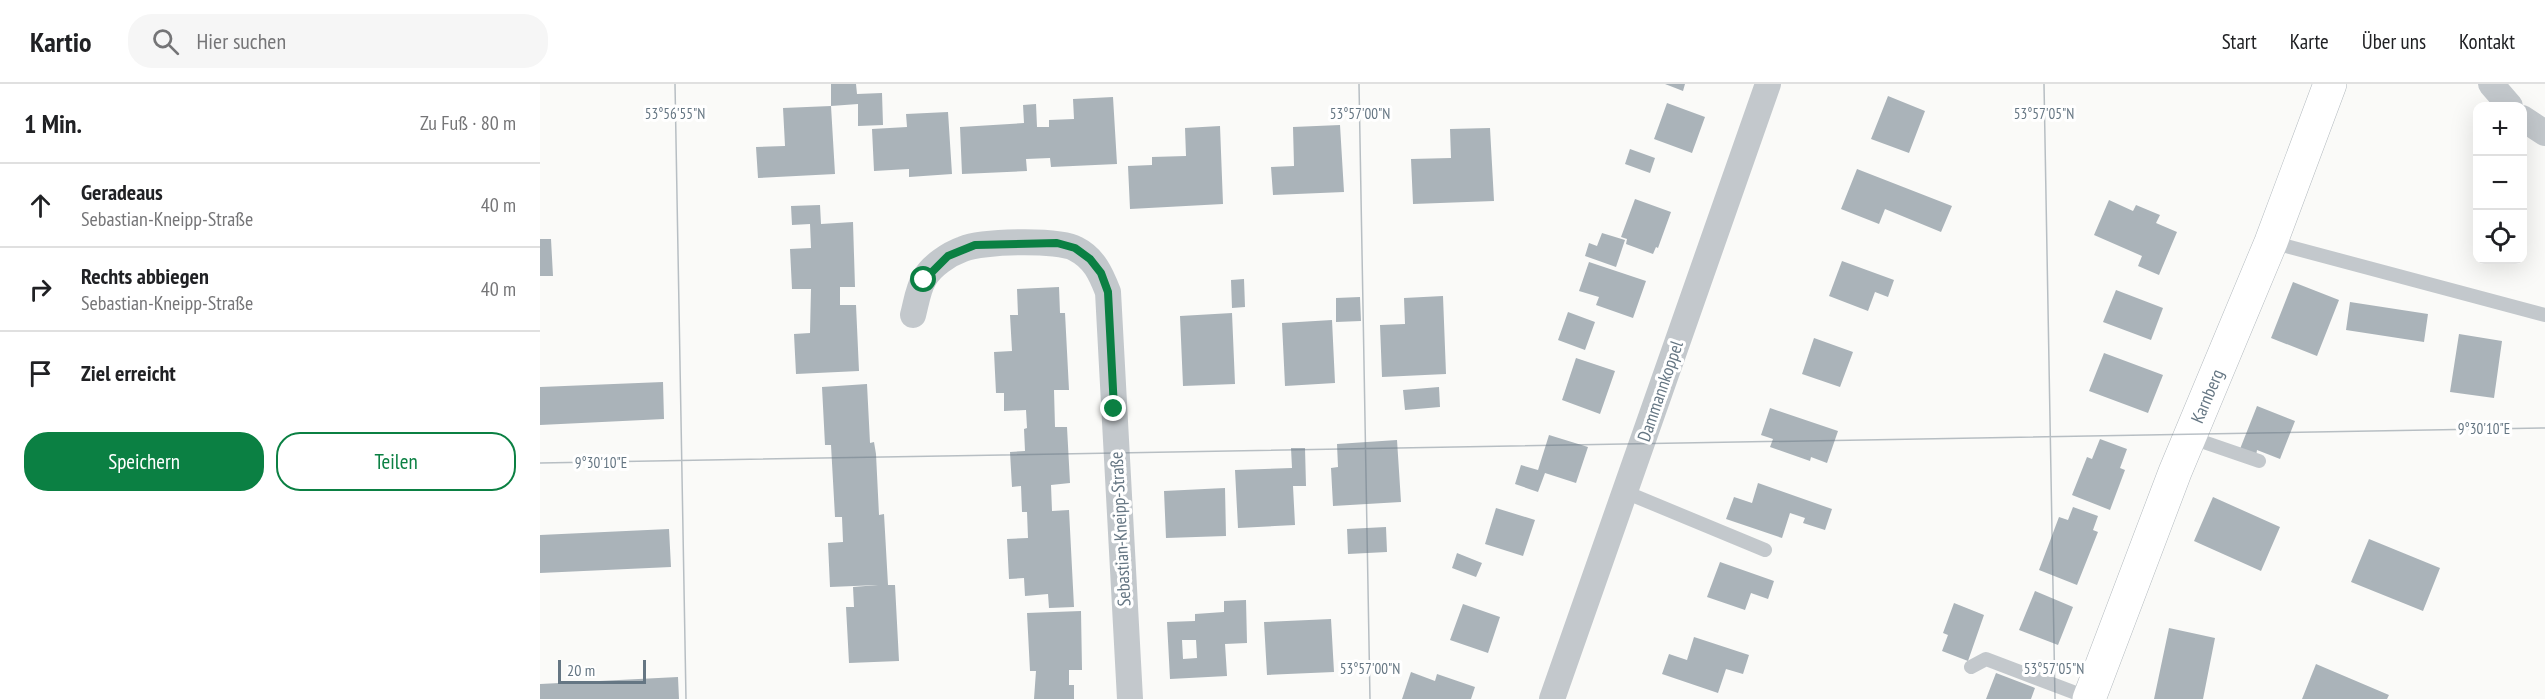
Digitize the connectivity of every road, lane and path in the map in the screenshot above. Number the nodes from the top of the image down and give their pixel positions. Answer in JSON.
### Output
{"nodes":[{"id":1,"x":1768,"y":84,"type":"edge"},
{"id":2,"x":2491,"y":84,"type":"edge"},
{"id":3,"x":2328,"y":88,"type":"edge"},
{"id":4,"x":2507,"y":102,"type":"edge"},
{"id":5,"x":2527,"y":121,"type":"edge"},
{"id":6,"x":2545,"y":133,"type":"edge"},
{"id":7,"x":2271,"y":242,"type":"junction"},
{"id":8,"x":914,"y":315,"type":"dead end"},
{"id":9,"x":2545,"y":315,"type":"edge"},
{"id":10,"x":2189,"y":437,"type":"junction"},
{"id":11,"x":2259,"y":461,"type":"dead end"},
{"id":12,"x":1625,"y":492,"type":"junction"},
{"id":13,"x":1765,"y":550,"type":"dead end"},
{"id":14,"x":1971,"y":667,"type":"dead end"},
{"id":15,"x":2089,"y":698,"type":"edge"},
{"id":16,"x":1130,"y":699,"type":"edge"},
{"id":17,"x":1552,"y":699,"type":"edge"}],
"edges":[{"from":1,"to":12,"type":"street","name":"Dammannkoppel"},
{"from":2,"to":4,"type":"street"},
{"from":3,"to":7,"type":"street","name":"Karnberg"},
{"from":5,"to":6,"type":"street"},
{"from":7,"to":9,"type":"lane"},
{"from":7,"to":10,"type":"street","name":"Karnberg"},
{"from":8,"to":16,"type":"street","name":"Sebastian-Kneipp-Straße"},
{"from":10,"to":11,"type":"lane"},
{"from":10,"to":15,"type":"street","name":"Karnberg"},
{"from":12,"to":13,"type":"lane"},
{"from":12,"to":17,"type":"street","name":"Dammannkoppel"},
{"from":14,"to":15,"type":"lane"}]}
